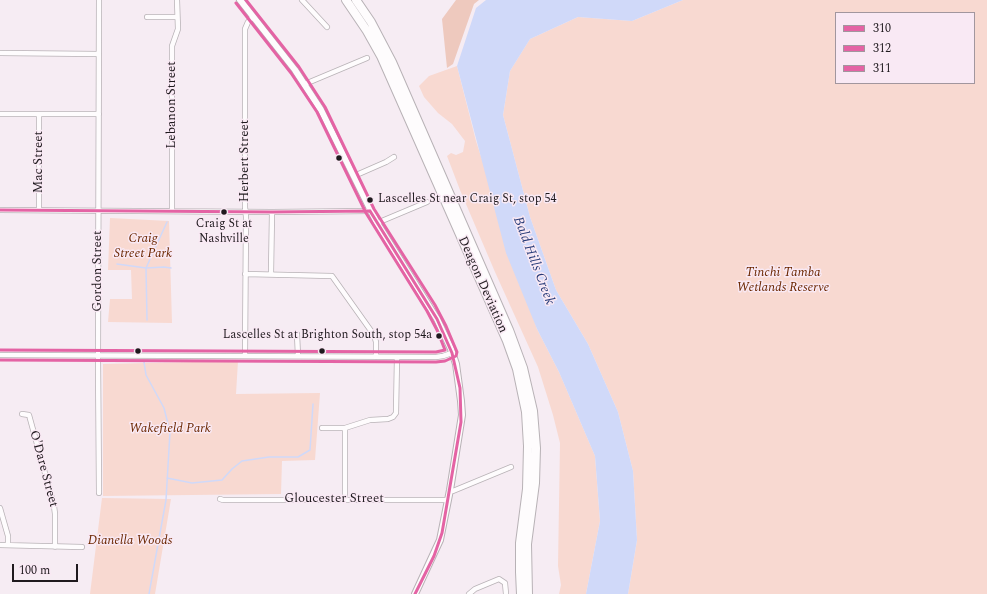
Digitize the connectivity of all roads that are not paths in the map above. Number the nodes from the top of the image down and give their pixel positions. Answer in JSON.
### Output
{"nodes":[{"id":1,"x":99,"y":0,"type":"edge"},
{"id":2,"x":177,"y":0,"type":"edge"},
{"id":3,"x":240,"y":0,"type":"edge"},
{"id":4,"x":302,"y":0,"type":"edge"},
{"id":5,"x":346,"y":0,"type":"edge"},
{"id":6,"x":356,"y":0,"type":"edge"},
{"id":7,"x":147,"y":17,"type":"dead end"},
{"id":8,"x":177,"y":17,"type":"junction"},
{"id":9,"x":253,"y":17,"type":"junction"},
{"id":10,"x":327,"y":27,"type":"dead end"},
{"id":11,"x":0,"y":53,"type":"edge"},
{"id":12,"x":99,"y":54,"type":"junction"},
{"id":13,"x":367,"y":58,"type":"dead end"},
{"id":14,"x":305,"y":84,"type":"junction"},
{"id":15,"x":0,"y":114,"type":"edge"},
{"id":16,"x":39,"y":114,"type":"junction"},
{"id":17,"x":99,"y":114,"type":"junction"},
{"id":18,"x":394,"y":157,"type":"dead end"},
{"id":19,"x":354,"y":176,"type":"junction"},
{"id":20,"x":427,"y":202,"type":"dead end"},
{"id":21,"x":0,"y":210,"type":"edge"},
{"id":22,"x":39,"y":210,"type":"junction"},
{"id":23,"x":98,"y":210,"type":"junction"},
{"id":24,"x":172,"y":210,"type":"junction"},
{"id":25,"x":245,"y":211,"type":"junction"},
{"id":26,"x":370,"y":211,"type":"junction"},
{"id":27,"x":272,"y":212,"type":"junction"},
{"id":28,"x":377,"y":223,"type":"junction"},
{"id":29,"x":245,"y":274,"type":"junction"},
{"id":30,"x":271,"y":274,"type":"junction"},
{"id":31,"x":297,"y":334,"type":"dead end"},
{"id":32,"x":452,"y":353,"type":"junction"},
{"id":33,"x":0,"y":355,"type":"edge"},
{"id":34,"x":98,"y":356,"type":"junction"},
{"id":35,"x":245,"y":356,"type":"junction"},
{"id":36,"x":298,"y":356,"type":"junction"},
{"id":37,"x":376,"y":357,"type":"junction"},
{"id":38,"x":396,"y":357,"type":"junction"},
{"id":39,"x":22,"y":414,"type":"dead end"},
{"id":40,"x":322,"y":428,"type":"dead end"},
{"id":41,"x":346,"y":428,"type":"junction"},
{"id":42,"x":511,"y":467,"type":"dead end"},
{"id":43,"x":450,"y":490,"type":"junction"},
{"id":44,"x":99,"y":493,"type":"dead end"},
{"id":45,"x":220,"y":499,"type":"dead end"},
{"id":46,"x":345,"y":499,"type":"junction"},
{"id":47,"x":448,"y":500,"type":"junction"},
{"id":48,"x":0,"y":508,"type":"edge"},
{"id":49,"x":0,"y":545,"type":"edge"},
{"id":50,"x":8,"y":545,"type":"junction"},
{"id":51,"x":55,"y":547,"type":"junction"},
{"id":52,"x":82,"y":547,"type":"dead end"},
{"id":53,"x":415,"y":594,"type":"edge"},
{"id":54,"x":469,"y":594,"type":"edge"},
{"id":55,"x":506,"y":594,"type":"edge"},
{"id":56,"x":521,"y":594,"type":"edge"},
{"id":57,"x":528,"y":594,"type":"edge"}],
"edges":[{"from":1,"to":12,"type":"street","name":"Gordon Street"},
{"from":2,"to":8,"type":"street","name":"Lebanon Street"},
{"from":3,"to":9,"type":"street"},
{"from":4,"to":10,"type":"street"},
{"from":5,"to":56,"type":"highway","name":"Deagon Deviation"},
{"from":6,"to":57,"type":"highway","name":"Deagon Deviation"},
{"from":7,"to":8,"type":"street"},
{"from":8,"to":24,"type":"street","name":"Lebanon Street"},
{"from":9,"to":14,"type":"street"},
{"from":9,"to":25,"type":"street","name":"Herbert Street"},
{"from":11,"to":12,"type":"street"},
{"from":12,"to":17,"type":"street","name":"Gordon Street"},
{"from":13,"to":14,"type":"street"},
{"from":14,"to":19,"type":"street"},
{"from":15,"to":16,"type":"street"},
{"from":16,"to":17,"type":"street"},
{"from":16,"to":22,"type":"street","name":"Mac Street"},
{"from":17,"to":23,"type":"street","name":"Gordon Street"},
{"from":18,"to":19,"type":"street"},
{"from":19,"to":26,"type":"street"},
{"from":20,"to":28,"type":"street"},
{"from":21,"to":22,"type":"street"},
{"from":22,"to":23,"type":"street"},
{"from":23,"to":24,"type":"street"},
{"from":23,"to":34,"type":"street","name":"Gordon Street"},
{"from":24,"to":25,"type":"street"},
{"from":25,"to":27,"type":"street"},
{"from":25,"to":29,"type":"street","name":"Herbert Street"},
{"from":26,"to":27,"type":"street"},
{"from":26,"to":28,"type":"street"},
{"from":27,"to":30,"type":"street"},
{"from":28,"to":32,"type":"street"},
{"from":29,"to":30,"type":"street"},
{"from":29,"to":35,"type":"street","name":"Herbert Street"},
{"from":30,"to":37,"type":"street"},
{"from":31,"to":36,"type":"street"},
{"from":32,"to":38,"type":"street"},
{"from":32,"to":43,"type":"street"},
{"from":33,"to":34,"type":"street"},
{"from":34,"to":35,"type":"street"},
{"from":34,"to":44,"type":"street","name":"Gordon Street"},
{"from":35,"to":36,"type":"street"},
{"from":36,"to":37,"type":"street"},
{"from":37,"to":38,"type":"street"},
{"from":38,"to":41,"type":"street"},
{"from":39,"to":51,"type":"street","name":"O'Dare Street"},
{"from":40,"to":41,"type":"street"},
{"from":41,"to":46,"type":"street"},
{"from":42,"to":43,"type":"street"},
{"from":43,"to":47,"type":"street"},
{"from":45,"to":46,"type":"street","name":"Gloucester Street"},
{"from":46,"to":47,"type":"street","name":"Gloucester Street"},
{"from":47,"to":53,"type":"street"},
{"from":48,"to":50,"type":"street"},
{"from":49,"to":50,"type":"street"},
{"from":50,"to":51,"type":"street"},
{"from":51,"to":52,"type":"street"},
{"from":54,"to":55,"type":"street"}]}
